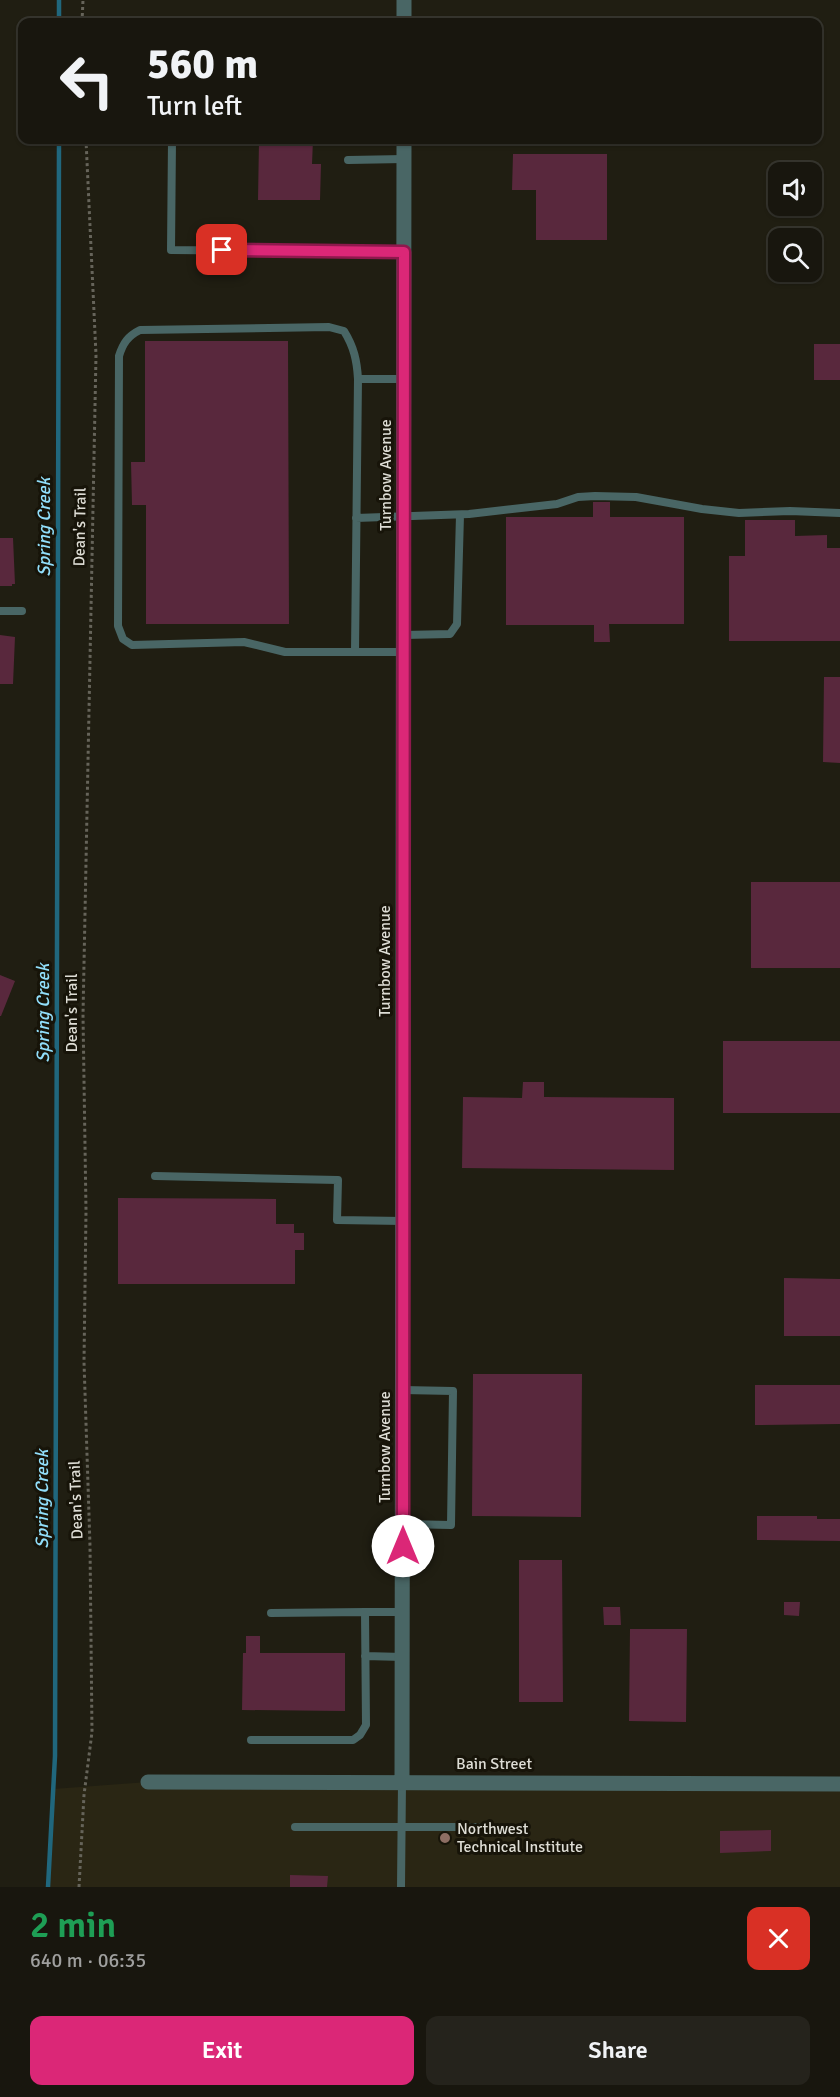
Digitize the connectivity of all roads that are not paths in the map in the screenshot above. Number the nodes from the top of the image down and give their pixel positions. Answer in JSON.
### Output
{"nodes":[{"id":1,"x":404,"y":0,"type":"edge"},
{"id":2,"x":404,"y":18,"type":"edge"},
{"id":3,"x":172,"y":144,"type":"edge"},
{"id":4,"x":404,"y":144,"type":"edge"},
{"id":5,"x":404,"y":159,"type":"junction"},
{"id":6,"x":348,"y":160,"type":"dead end"},
{"id":7,"x":404,"y":252,"type":"junction"},
{"id":8,"x":404,"y":379,"type":"junction"},
{"id":9,"x":358,"y":380,"type":"junction"},
{"id":10,"x":840,"y":513,"type":"edge"},
{"id":11,"x":460,"y":514,"type":"junction"},
{"id":12,"x":356,"y":518,"type":"junction"},
{"id":13,"x":404,"y":518,"type":"junction"},
{"id":14,"x":0,"y":611,"type":"edge"},
{"id":15,"x":22,"y":611,"type":"dead end"},
{"id":16,"x":404,"y":635,"type":"junction"},
{"id":17,"x":355,"y":652,"type":"junction"},
{"id":18,"x":404,"y":652,"type":"junction"},
{"id":19,"x":155,"y":1176,"type":"dead end"},
{"id":20,"x":403,"y":1221,"type":"junction"},
{"id":21,"x":403,"y":1390,"type":"junction"},
{"id":22,"x":403,"y":1524,"type":"junction"},
{"id":23,"x":365,"y":1612,"type":"junction"},
{"id":24,"x":402,"y":1612,"type":"junction"},
{"id":25,"x":271,"y":1613,"type":"dead end"},
{"id":26,"x":365,"y":1656,"type":"junction"},
{"id":27,"x":402,"y":1657,"type":"junction"},
{"id":28,"x":251,"y":1740,"type":"dead end"},
{"id":29,"x":148,"y":1782,"type":"dead end"},
{"id":30,"x":402,"y":1782,"type":"junction"},
{"id":31,"x":840,"y":1784,"type":"edge"},
{"id":32,"x":402,"y":1826,"type":"junction"},
{"id":33,"x":295,"y":1827,"type":"dead end"},
{"id":34,"x":488,"y":1827,"type":"dead end"},
{"id":35,"x":401,"y":1887,"type":"edge"}],
"edges":[{"from":1,"to":2,"type":"street"},
{"from":3,"to":7,"type":"lane"},
{"from":4,"to":5,"type":"street","name":"Turnbow Avenue"},
{"from":5,"to":6,"type":"lane"},
{"from":5,"to":7,"type":"street","name":"Turnbow Avenue"},
{"from":7,"to":8,"type":"street","name":"Turnbow Avenue"},
{"from":8,"to":9,"type":"lane"},
{"from":8,"to":13,"type":"street","name":"Turnbow Avenue"},
{"from":9,"to":12,"type":"lane"},
{"from":9,"to":17,"type":"lane"},
{"from":10,"to":11,"type":"lane"},
{"from":11,"to":13,"type":"lane"},
{"from":11,"to":16,"type":"lane"},
{"from":12,"to":13,"type":"lane"},
{"from":12,"to":17,"type":"lane"},
{"from":13,"to":16,"type":"street","name":"Turnbow Avenue"},
{"from":14,"to":15,"type":"lane"},
{"from":16,"to":18,"type":"street","name":"Turnbow Avenue"},
{"from":17,"to":18,"type":"lane"},
{"from":18,"to":20,"type":"street","name":"Turnbow Avenue"},
{"from":19,"to":20,"type":"lane"},
{"from":20,"to":21,"type":"street","name":"Turnbow Avenue"},
{"from":21,"to":22,"type":"street","name":"Turnbow Avenue"},
{"from":21,"to":22,"type":"lane"},
{"from":22,"to":24,"type":"street","name":"Turnbow Avenue"},
{"from":23,"to":24,"type":"lane"},
{"from":23,"to":25,"type":"lane"},
{"from":23,"to":26,"type":"lane"},
{"from":24,"to":27,"type":"street","name":"Turnbow Avenue"},
{"from":26,"to":27,"type":"lane"},
{"from":26,"to":28,"type":"lane"},
{"from":27,"to":30,"type":"street","name":"Turnbow Avenue"},
{"from":29,"to":30,"type":"street","name":"Bain Street"},
{"from":30,"to":31,"type":"street","name":"Bain Street"},
{"from":30,"to":32,"type":"lane"},
{"from":32,"to":33,"type":"lane"},
{"from":32,"to":34,"type":"lane"},
{"from":32,"to":35,"type":"lane"}]}
